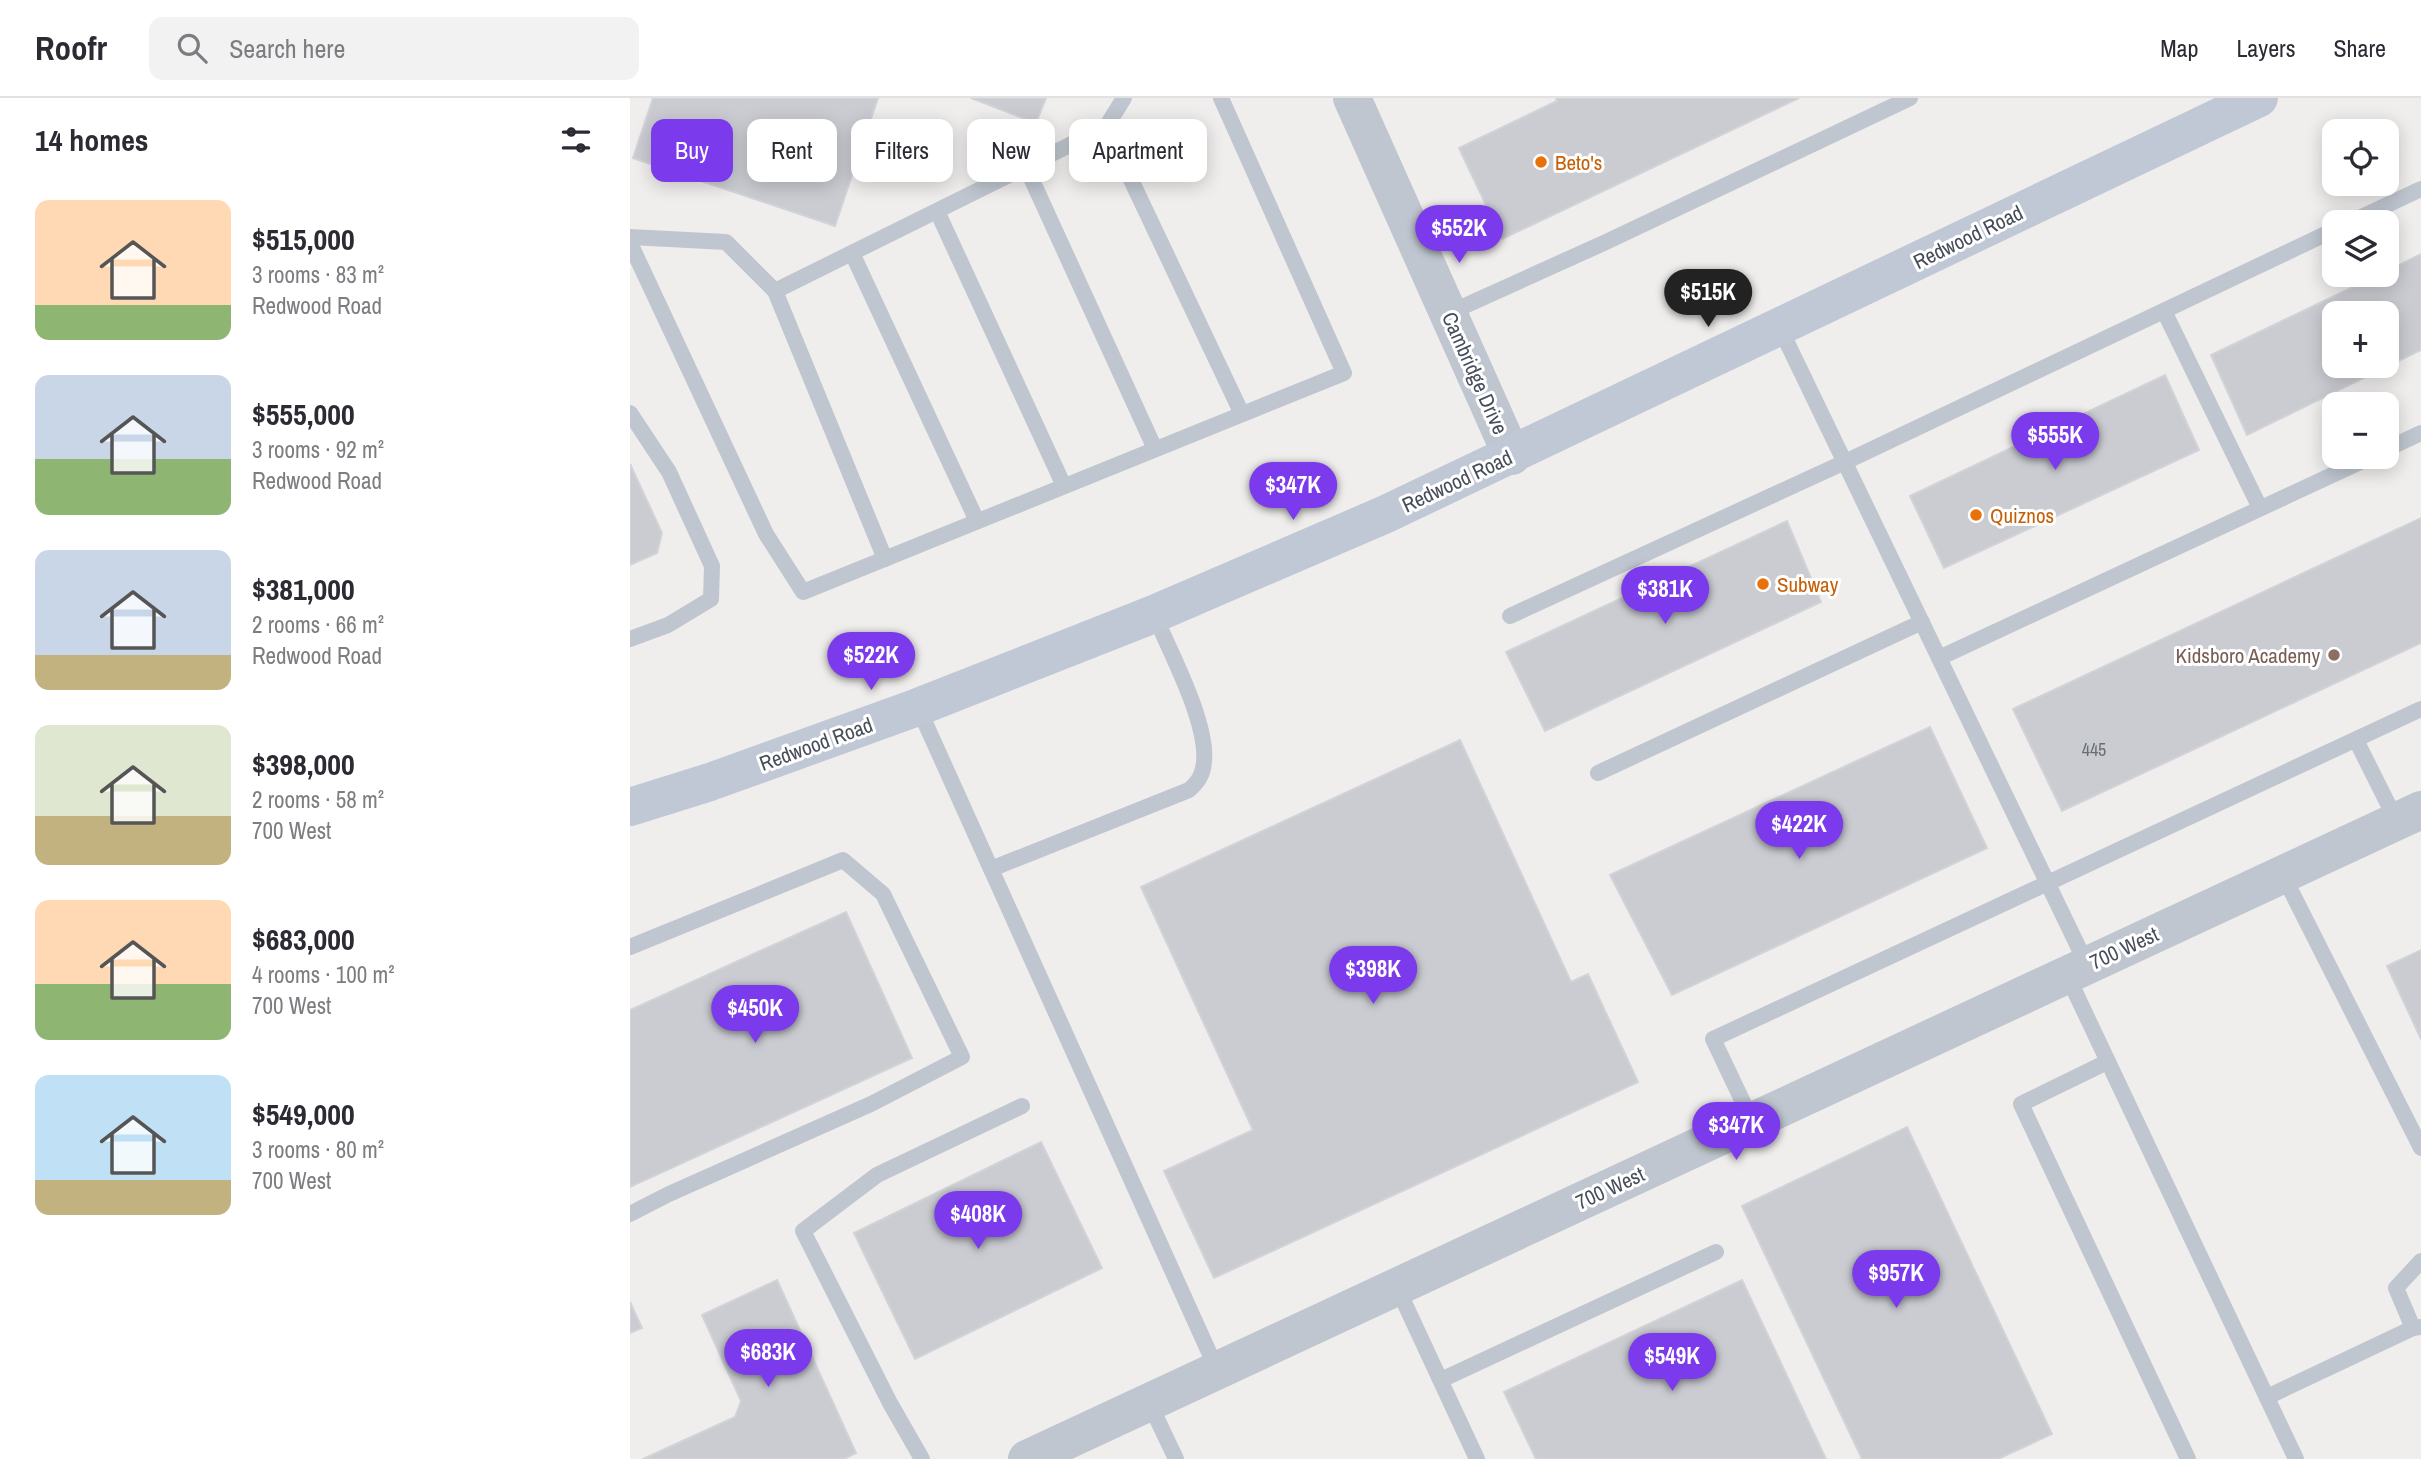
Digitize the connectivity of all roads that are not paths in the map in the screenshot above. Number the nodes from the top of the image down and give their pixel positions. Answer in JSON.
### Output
{"nodes":[{"id":1,"x":1124,"y":98,"type":"edge"},
{"id":2,"x":1221,"y":98,"type":"edge"},
{"id":3,"x":1352,"y":98,"type":"edge"},
{"id":4,"x":1910,"y":98,"type":"edge"},
{"id":5,"x":2259,"y":98,"type":"edge"},
{"id":6,"x":1883,"y":104,"type":"edge"},
{"id":7,"x":1111,"y":119,"type":"edge"},
{"id":8,"x":996,"y":182,"type":"edge"},
{"id":9,"x":1033,"y":182,"type":"edge"},
{"id":10,"x":1132,"y":182,"type":"edge"},
{"id":11,"x":2421,"y":189,"type":"edge"},
{"id":12,"x":2376,"y":210,"type":"edge"},
{"id":13,"x":937,"y":211,"type":"junction"},
{"id":14,"x":2322,"y":236,"type":"edge"},
{"id":15,"x":630,"y":237,"type":"edge"},
{"id":16,"x":630,"y":243,"type":"edge"},
{"id":17,"x":852,"y":253,"type":"junction"},
{"id":18,"x":775,"y":291,"type":"junction"},
{"id":19,"x":2164,"y":311,"type":"junction"},
{"id":20,"x":1449,"y":314,"type":"junction"},
{"id":21,"x":1780,"y":328,"type":"junction"},
{"id":22,"x":630,"y":413,"type":"edge"},
{"id":23,"x":1242,"y":414,"type":"junction"},
{"id":24,"x":2421,"y":433,"type":"edge"},
{"id":25,"x":2399,"y":443,"type":"edge"},
{"id":26,"x":1155,"y":449,"type":"junction"},
{"id":27,"x":1513,"y":456,"type":"junction"},
{"id":28,"x":1844,"y":461,"type":"junction"},
{"id":29,"x":2345,"y":469,"type":"edge"},
{"id":30,"x":1064,"y":486,"type":"junction"},
{"id":31,"x":2260,"y":508,"type":"junction"},
{"id":32,"x":977,"y":521,"type":"junction"},
{"id":33,"x":885,"y":559,"type":"junction"},
{"id":34,"x":1154,"y":614,"type":"junction"},
{"id":35,"x":1510,"y":616,"type":"dead end"},
{"id":36,"x":1922,"y":622,"type":"junction"},
{"id":37,"x":630,"y":639,"type":"edge"},
{"id":38,"x":1939,"y":657,"type":"junction"},
{"id":39,"x":918,"y":707,"type":"junction"},
{"id":40,"x":2421,"y":709,"type":"edge"},
{"id":41,"x":2356,"y":740,"type":"junction"},
{"id":42,"x":1598,"y":773,"type":"dead end"},
{"id":43,"x":630,"y":807,"type":"edge"},
{"id":44,"x":2409,"y":816,"type":"edge"},
{"id":45,"x":991,"y":869,"type":"junction"},
{"id":46,"x":2283,"y":875,"type":"junction"},
{"id":47,"x":2048,"y":884,"type":"junction"},
{"id":48,"x":630,"y":947,"type":"edge"},
{"id":49,"x":2077,"y":970,"type":"junction"},
{"id":50,"x":2107,"y":1062,"type":"junction"},
{"id":51,"x":1022,"y":1106,"type":"dead end"},
{"id":52,"x":1752,"y":1122,"type":"junction"},
{"id":53,"x":2421,"y":1148,"type":"edge"},
{"id":54,"x":630,"y":1214,"type":"edge"},
{"id":55,"x":1716,"y":1252,"type":"dead end"},
{"id":56,"x":2421,"y":1261,"type":"edge"},
{"id":57,"x":1398,"y":1287,"type":"junction"},
{"id":58,"x":2417,"y":1327,"type":"edge"},
{"id":59,"x":1217,"y":1370,"type":"junction"},
{"id":60,"x":1441,"y":1380,"type":"junction"},
{"id":61,"x":2267,"y":1397,"type":"junction"},
{"id":62,"x":1149,"y":1402,"type":"junction"},
{"id":63,"x":922,"y":1459,"type":"edge"},
{"id":64,"x":1027,"y":1459,"type":"edge"},
{"id":65,"x":1176,"y":1459,"type":"edge"},
{"id":66,"x":1477,"y":1459,"type":"edge"},
{"id":67,"x":2188,"y":1459,"type":"edge"},
{"id":68,"x":2296,"y":1459,"type":"edge"}],
"edges":[{"from":1,"to":7,"type":"lane"},
{"from":2,"to":23,"type":"lane"},
{"from":3,"to":20,"type":"street","name":"Cambridge Drive"},
{"from":4,"to":6,"type":"lane"},
{"from":5,"to":21,"type":"main road","name":"Redwood Road"},
{"from":6,"to":20,"type":"lane"},
{"from":8,"to":13,"type":"lane"},
{"from":9,"to":26,"type":"lane"},
{"from":10,"to":23,"type":"lane"},
{"from":11,"to":12,"type":"lane"},
{"from":13,"to":17,"type":"lane"},
{"from":13,"to":30,"type":"lane"},
{"from":14,"to":19,"type":"lane"},
{"from":15,"to":18,"type":"lane"},
{"from":16,"to":33,"type":"lane"},
{"from":17,"to":18,"type":"lane"},
{"from":17,"to":32,"type":"lane"},
{"from":18,"to":33,"type":"lane"},
{"from":19,"to":28,"type":"lane"},
{"from":19,"to":31,"type":"lane"},
{"from":20,"to":27,"type":"street","name":"Cambridge Drive"},
{"from":21,"to":27,"type":"main road","name":"Redwood Road"},
{"from":21,"to":28,"type":"lane"},
{"from":22,"to":37,"type":"lane"},
{"from":23,"to":26,"type":"lane"},
{"from":24,"to":25,"type":"lane"},
{"from":26,"to":30,"type":"lane"},
{"from":27,"to":34,"type":"main road","name":"Redwood Road"},
{"from":28,"to":35,"type":"lane"},
{"from":28,"to":36,"type":"lane"},
{"from":29,"to":31,"type":"lane"},
{"from":30,"to":32,"type":"lane"},
{"from":31,"to":38,"type":"lane"},
{"from":32,"to":33,"type":"lane"},
{"from":34,"to":39,"type":"main road","name":"Redwood Road"},
{"from":34,"to":45,"type":"lane"},
{"from":36,"to":38,"type":"lane"},
{"from":36,"to":42,"type":"lane"},
{"from":38,"to":47,"type":"lane"},
{"from":39,"to":43,"type":"main road","name":"Redwood Road"},
{"from":39,"to":45,"type":"lane"},
{"from":40,"to":41,"type":"lane"},
{"from":41,"to":44,"type":"lane"},
{"from":41,"to":47,"type":"lane"},
{"from":44,"to":46,"type":"street","name":"700 West"},
{"from":45,"to":59,"type":"lane"},
{"from":46,"to":49,"type":"street","name":"700 West"},
{"from":46,"to":53,"type":"lane"},
{"from":47,"to":49,"type":"lane"},
{"from":47,"to":52,"type":"lane"},
{"from":48,"to":54,"type":"lane"},
{"from":49,"to":50,"type":"lane"},
{"from":49,"to":52,"type":"street","name":"700 West"},
{"from":50,"to":61,"type":"lane"},
{"from":50,"to":67,"type":"lane"},
{"from":51,"to":63,"type":"lane"},
{"from":52,"to":57,"type":"street","name":"700 West"},
{"from":55,"to":60,"type":"lane"},
{"from":56,"to":58,"type":"lane"},
{"from":57,"to":59,"type":"street","name":"700 West"},
{"from":57,"to":60,"type":"lane"},
{"from":58,"to":61,"type":"lane"},
{"from":59,"to":62,"type":"street","name":"700 West"},
{"from":60,"to":66,"type":"lane"},
{"from":61,"to":68,"type":"lane"},
{"from":62,"to":64,"type":"street","name":"700 West"},
{"from":62,"to":65,"type":"lane"}]}
